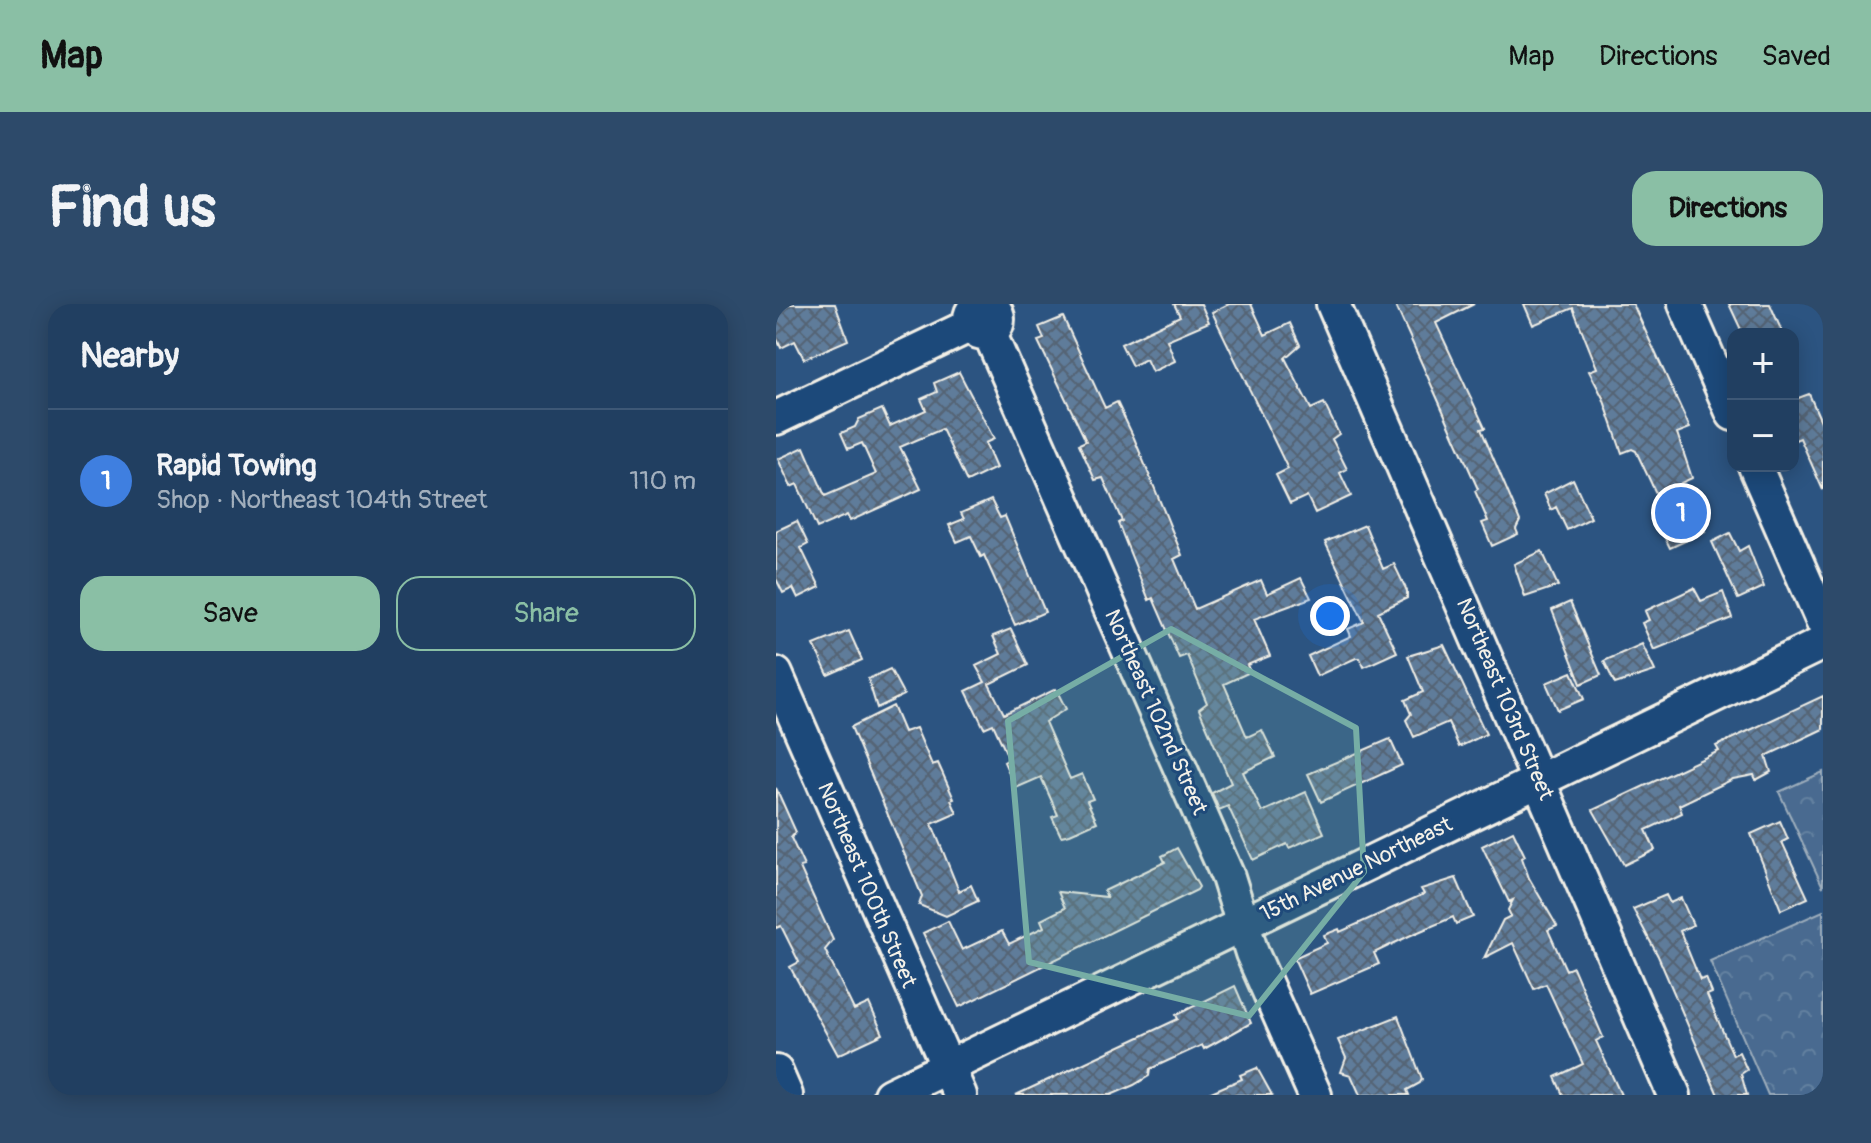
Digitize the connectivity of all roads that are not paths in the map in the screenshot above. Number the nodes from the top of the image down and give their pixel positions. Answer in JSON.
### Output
{"nodes":[{"id":1,"x":1333,"y":304,"type":"edge"},
{"id":2,"x":1685,"y":304,"type":"edge"},
{"id":3,"x":988,"y":314,"type":"edge"},
{"id":4,"x":1727,"y":400,"type":"edge"},
{"id":5,"x":776,"y":418,"type":"edge"},
{"id":6,"x":1758,"y":472,"type":"edge"},
{"id":7,"x":1823,"y":622,"type":"edge"},
{"id":8,"x":1823,"y":643,"type":"edge"},
{"id":9,"x":776,"y":674,"type":"edge"},
{"id":10,"x":1537,"y":781,"type":"junction"},
{"id":11,"x":1243,"y":924,"type":"junction"},
{"id":12,"x":776,"y":1072,"type":"edge"},
{"id":13,"x":954,"y":1081,"type":"edge"},
{"id":14,"x":786,"y":1095,"type":"edge"},
{"id":15,"x":890,"y":1095,"type":"edge"},
{"id":16,"x":1315,"y":1095,"type":"edge"},
{"id":17,"x":1674,"y":1095,"type":"edge"}],
"edges":[{"from":1,"to":10,"type":"street","name":"Northeast 103rd Street"},
{"from":2,"to":4,"type":"street"},
{"from":3,"to":5,"type":"street"},
{"from":3,"to":11,"type":"street","name":"Northeast 102nd Street"},
{"from":6,"to":7,"type":"street"},
{"from":8,"to":10,"type":"street","name":"15th Avenue Northeast"},
{"from":9,"to":13,"type":"street","name":"Northeast 100th Street"},
{"from":10,"to":11,"type":"street","name":"15th Avenue Northeast"},
{"from":10,"to":17,"type":"street","name":"Northeast 103rd Street"},
{"from":11,"to":13,"type":"street","name":"15th Avenue Northeast"},
{"from":11,"to":16,"type":"street","name":"Northeast 102nd Street"},
{"from":12,"to":14,"type":"street"},
{"from":13,"to":15,"type":"street","name":"15th Avenue Northeast"}]}
